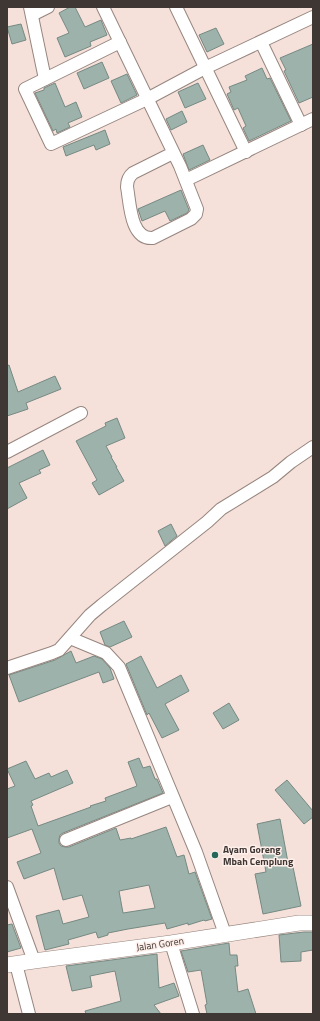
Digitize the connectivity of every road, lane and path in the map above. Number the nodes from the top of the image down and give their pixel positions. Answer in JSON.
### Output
{"nodes":[{"id":1,"x":48,"y":7,"type":"edge"},
{"id":2,"x":103,"y":7,"type":"edge"},
{"id":3,"x":180,"y":8,"type":"edge"},
{"id":4,"x":31,"y":11,"type":"edge"},
{"id":5,"x":313,"y":17,"type":"edge"},
{"id":6,"x":120,"y":42,"type":"junction"},
{"id":7,"x":261,"y":42,"type":"junction"},
{"id":8,"x":205,"y":68,"type":"junction"},
{"id":9,"x":45,"y":79,"type":"junction"},
{"id":10,"x":147,"y":98,"type":"junction"},
{"id":11,"x":313,"y":119,"type":"edge"},
{"id":12,"x":301,"y":125,"type":"junction"},
{"id":13,"x":246,"y":152,"type":"junction"},
{"id":14,"x":173,"y":153,"type":"junction"},
{"id":15,"x":186,"y":180,"type":"junction"},
{"id":16,"x":81,"y":412,"type":"dead end"},
{"id":17,"x":313,"y":447,"type":"edge"},
{"id":18,"x":7,"y":452,"type":"edge"},
{"id":19,"x":70,"y":638,"type":"junction"},
{"id":20,"x":7,"y":668,"type":"edge"},
{"id":21,"x":172,"y":797,"type":"junction"},
{"id":22,"x":66,"y":840,"type":"dead end"},
{"id":23,"x":7,"y":887,"type":"edge"},
{"id":24,"x":313,"y":922,"type":"edge"},
{"id":25,"x":225,"y":934,"type":"junction"},
{"id":26,"x":171,"y":943,"type":"junction"},
{"id":27,"x":34,"y":961,"type":"junction"},
{"id":28,"x":12,"y":965,"type":"edge"},
{"id":29,"x":29,"y":1014,"type":"edge"},
{"id":30,"x":193,"y":1014,"type":"edge"}],
"edges":[{"from":1,"to":4,"type":"street"},
{"from":2,"to":6,"type":"street"},
{"from":3,"to":8,"type":"street"},
{"from":4,"to":9,"type":"street"},
{"from":5,"to":7,"type":"street"},
{"from":6,"to":9,"type":"street"},
{"from":6,"to":10,"type":"street"},
{"from":7,"to":8,"type":"street"},
{"from":7,"to":12,"type":"street"},
{"from":8,"to":10,"type":"street"},
{"from":8,"to":13,"type":"street"},
{"from":9,"to":10,"type":"street"},
{"from":10,"to":14,"type":"street"},
{"from":11,"to":12,"type":"street"},
{"from":12,"to":13,"type":"street"},
{"from":13,"to":15,"type":"street"},
{"from":14,"to":15,"type":"street"},
{"from":14,"to":15,"type":"street"},
{"from":16,"to":18,"type":"street"},
{"from":17,"to":19,"type":"street"},
{"from":19,"to":20,"type":"street"},
{"from":19,"to":21,"type":"street"},
{"from":21,"to":22,"type":"street"},
{"from":21,"to":25,"type":"street"},
{"from":23,"to":27,"type":"street"},
{"from":24,"to":25,"type":"street","name":"Jalan Goren"},
{"from":25,"to":26,"type":"street","name":"Jalan Goren"},
{"from":26,"to":27,"type":"street","name":"Jalan Goren"},
{"from":26,"to":30,"type":"street"},
{"from":27,"to":28,"type":"street","name":"Jalan Goren"},
{"from":28,"to":29,"type":"street"}]}
